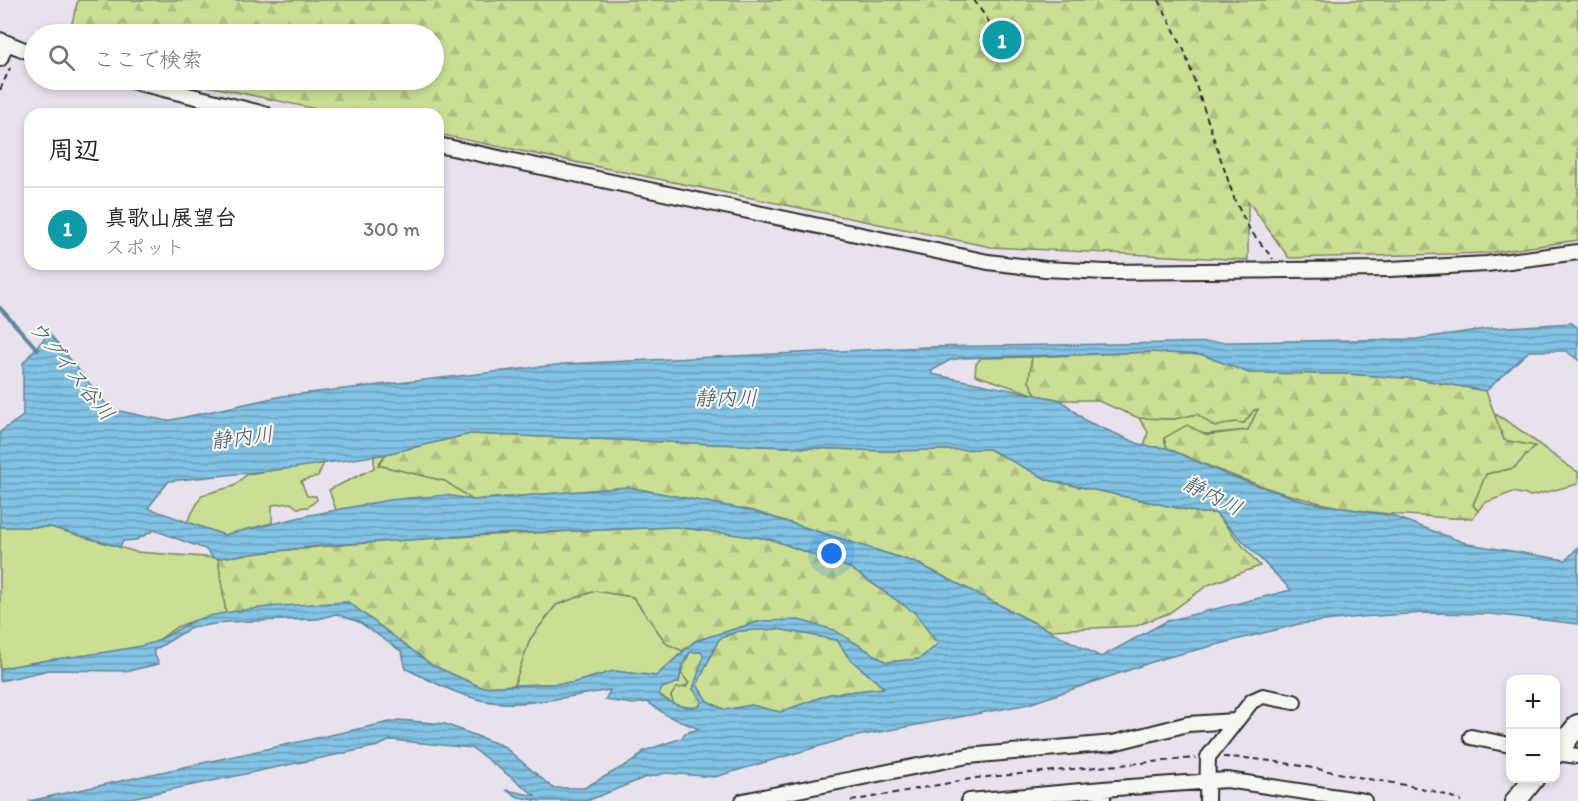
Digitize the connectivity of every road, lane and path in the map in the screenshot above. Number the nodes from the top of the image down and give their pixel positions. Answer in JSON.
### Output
{"nodes":[{"id":1,"x":974,"y":0,"type":"edge"},
{"id":2,"x":1159,"y":0,"type":"edge"},
{"id":3,"x":996,"y":32,"type":"dead end"},
{"id":4,"x":3,"y":42,"type":"edge"},
{"id":5,"x":24,"y":50,"type":"edge"},
{"id":6,"x":6,"y":62,"type":"edge"},
{"id":7,"x":0,"y":90,"type":"edge"},
{"id":8,"x":168,"y":90,"type":"edge"},
{"id":9,"x":241,"y":108,"type":"edge"},
{"id":10,"x":444,"y":146,"type":"edge"},
{"id":11,"x":1578,"y":252,"type":"edge"},
{"id":12,"x":1282,"y":270,"type":"junction"},
{"id":13,"x":1294,"y":702,"type":"dead end"},
{"id":14,"x":1235,"y":721,"type":"junction"},
{"id":15,"x":1578,"y":725,"type":"edge"},
{"id":16,"x":1471,"y":737,"type":"dead end"},
{"id":17,"x":1506,"y":744,"type":"edge"},
{"id":18,"x":1560,"y":748,"type":"edge"},
{"id":19,"x":1560,"y":754,"type":"edge"},
{"id":20,"x":1578,"y":756,"type":"edge"},
{"id":21,"x":1208,"y":757,"type":"junction"},
{"id":22,"x":1208,"y":780,"type":"junction"},
{"id":23,"x":1530,"y":783,"type":"edge"},
{"id":24,"x":1103,"y":795,"type":"edge"},
{"id":25,"x":743,"y":801,"type":"edge"},
{"id":26,"x":851,"y":801,"type":"edge"},
{"id":27,"x":969,"y":801,"type":"edge"},
{"id":28,"x":1207,"y":801,"type":"edge"},
{"id":29,"x":1364,"y":801,"type":"edge"},
{"id":30,"x":1461,"y":801,"type":"edge"},
{"id":31,"x":1516,"y":801,"type":"edge"}],
"edges":[{"from":1,"to":3,"type":"path"},
{"from":2,"to":12,"type":"path"},
{"from":4,"to":5,"type":"street"},
{"from":4,"to":6,"type":"street"},
{"from":6,"to":7,"type":"path"},
{"from":8,"to":9,"type":"street"},
{"from":10,"to":12,"type":"street"},
{"from":11,"to":12,"type":"street"},
{"from":13,"to":14,"type":"street"},
{"from":14,"to":21,"type":"street"},
{"from":14,"to":25,"type":"street"},
{"from":15,"to":18,"type":"highway"},
{"from":16,"to":17,"type":"street"},
{"from":19,"to":20,"type":"street"},
{"from":21,"to":22,"type":"street"},
{"from":21,"to":26,"type":"path"},
{"from":21,"to":30,"type":"path"},
{"from":22,"to":24,"type":"street"},
{"from":22,"to":28,"type":"street"},
{"from":22,"to":29,"type":"street"},
{"from":23,"to":31,"type":"highway"},
{"from":24,"to":27,"type":"street"}]}
